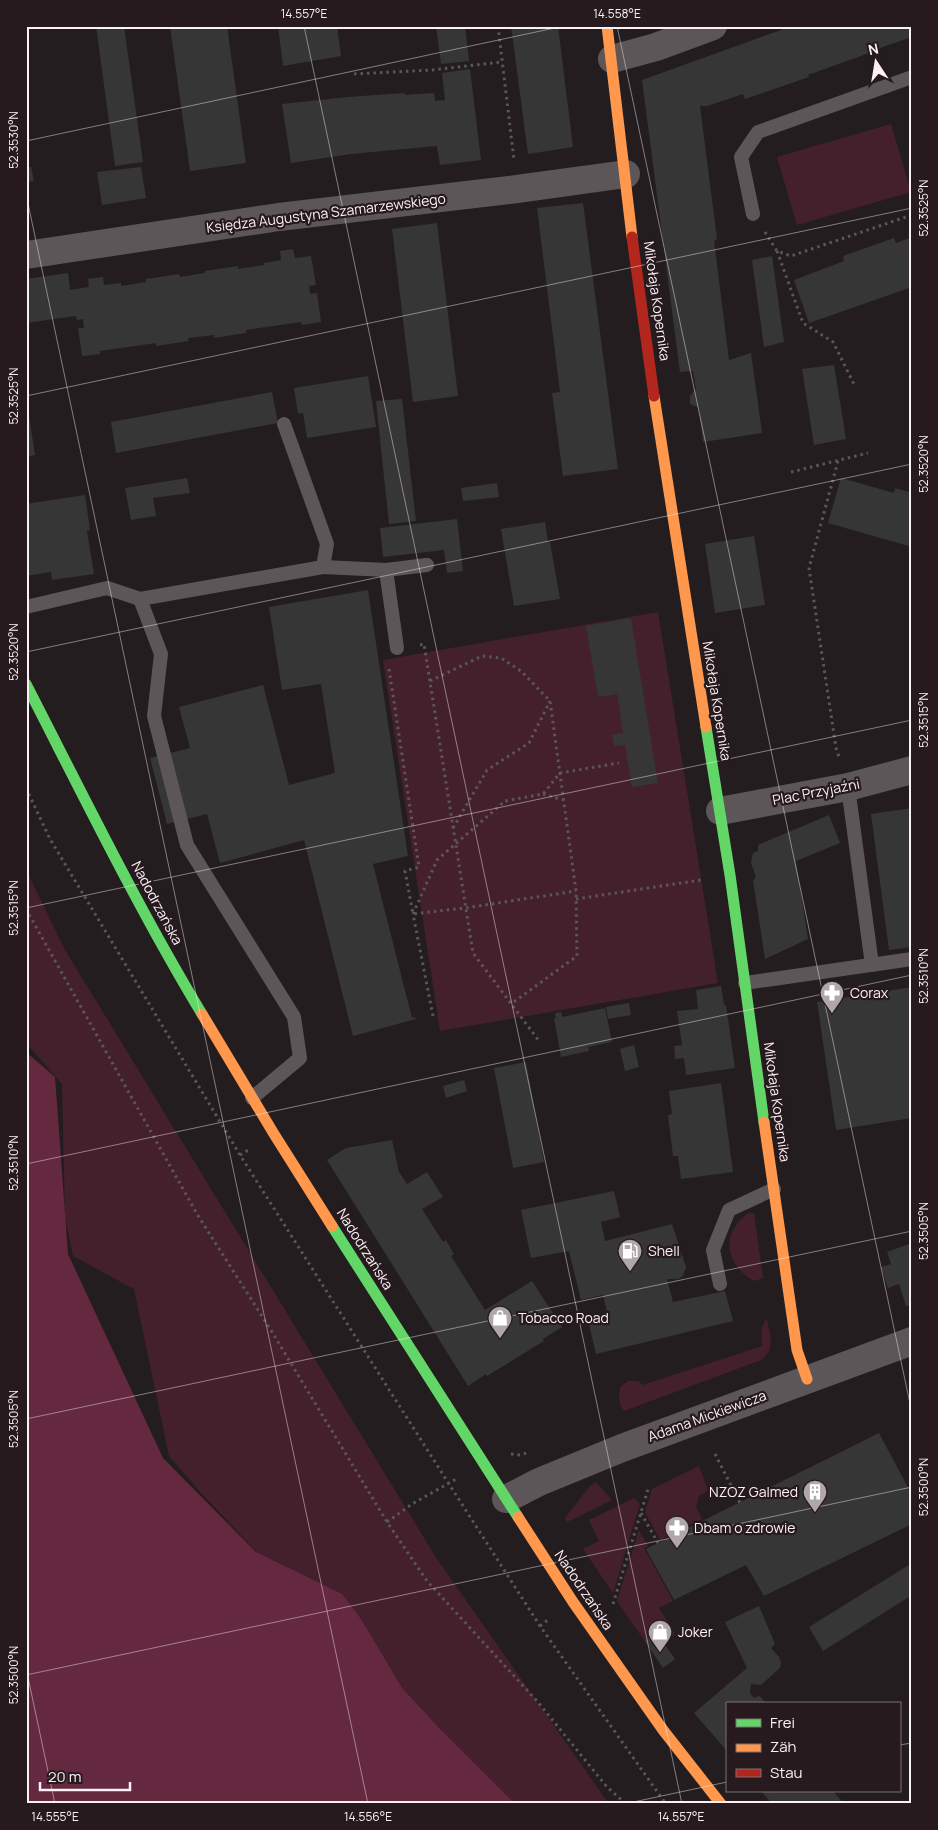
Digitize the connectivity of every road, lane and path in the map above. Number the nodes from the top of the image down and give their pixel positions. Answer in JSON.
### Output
{"nodes":[{"id":1,"x":498,"y":26,"type":"edge"},
{"id":2,"x":607,"y":26,"type":"edge"},
{"id":3,"x":713,"y":26,"type":"edge"},
{"id":4,"x":612,"y":59,"type":"junction"},
{"id":5,"x":502,"y":62,"type":"junction"},
{"id":6,"x":354,"y":74,"type":"dead end"},
{"id":7,"x":912,"y":78,"type":"edge"},
{"id":8,"x":626,"y":174,"type":"junction"},
{"id":9,"x":517,"y":189,"type":"junction"},
{"id":10,"x":753,"y":214,"type":"joint"},
{"id":11,"x":912,"y":215,"type":"edge"},
{"id":12,"x":777,"y":250,"type":"junction"},
{"id":13,"x":26,"y":255,"type":"edge"},
{"id":14,"x":856,"y":386,"type":"dead end"},
{"id":15,"x":284,"y":424,"type":"dead end"},
{"id":16,"x":868,"y":453,"type":"dead end"},
{"id":17,"x":838,"y":461,"type":"junction"},
{"id":18,"x":791,"y":472,"type":"dead end"},
{"id":19,"x":427,"y":566,"type":"dead end"},
{"id":20,"x":322,"y":567,"type":"junction"},
{"id":21,"x":386,"y":570,"type":"junction"},
{"id":22,"x":140,"y":599,"type":"junction"},
{"id":23,"x":26,"y":606,"type":"edge"},
{"id":24,"x":397,"y":648,"type":"junction"},
{"id":25,"x":430,"y":681,"type":"junction"},
{"id":26,"x":26,"y":684,"type":"edge"},
{"id":27,"x":550,"y":701,"type":"junction"},
{"id":28,"x":619,"y":763,"type":"dead end"},
{"id":29,"x":912,"y":770,"type":"edge"},
{"id":30,"x":560,"y":774,"type":"junction"},
{"id":31,"x":848,"y":787,"type":"junction"},
{"id":32,"x":26,"y":788,"type":"edge"},
{"id":33,"x":543,"y":794,"type":"junction"},
{"id":34,"x":563,"y":800,"type":"junction"},
{"id":35,"x":720,"y":811,"type":"junction"},
{"id":36,"x":453,"y":828,"type":"junction"},
{"id":37,"x":455,"y":845,"type":"junction"},
{"id":38,"x":730,"y":876,"type":"junction"},
{"id":39,"x":576,"y":891,"type":"junction"},
{"id":40,"x":576,"y":900,"type":"junction"},
{"id":41,"x":466,"y":908,"type":"junction"},
{"id":42,"x":26,"y":909,"type":"edge"},
{"id":43,"x":413,"y":914,"type":"junction"},
{"id":44,"x":912,"y":959,"type":"edge"},
{"id":45,"x":872,"y":965,"type":"junction"},
{"id":46,"x":745,"y":983,"type":"junction"},
{"id":47,"x":511,"y":1004,"type":"junction"},
{"id":48,"x":433,"y":1016,"type":"dead end"},
{"id":49,"x":539,"y":1041,"type":"dead end"},
{"id":50,"x":252,"y":1098,"type":"junction"},
{"id":51,"x":774,"y":1189,"type":"junction"},
{"id":52,"x":720,"y":1284,"type":"dead end"},
{"id":53,"x":912,"y":1341,"type":"edge"},
{"id":54,"x":807,"y":1379,"type":"junction"},
{"id":55,"x":715,"y":1454,"type":"dead end"},
{"id":56,"x":449,"y":1484,"type":"junction"},
{"id":57,"x":649,"y":1486,"type":"dead end"},
{"id":58,"x":506,"y":1500,"type":"junction"},
{"id":59,"x":740,"y":1503,"type":"dead end"},
{"id":60,"x":641,"y":1513,"type":"junction"},
{"id":61,"x":387,"y":1522,"type":"junction"},
{"id":62,"x":658,"y":1544,"type":"dead end"},
{"id":63,"x":613,"y":1604,"type":"dead end"},
{"id":64,"x":626,"y":1804,"type":"edge"},
{"id":65,"x":666,"y":1804,"type":"edge"},
{"id":66,"x":721,"y":1804,"type":"edge"}],
"edges":[{"from":1,"to":5,"type":"path"},
{"from":2,"to":4,"type":"street","name":"Mikołaja Kopernika"},
{"from":3,"to":4,"type":"street"},
{"from":4,"to":8,"type":"street","name":"Mikołaja Kopernika"},
{"from":5,"to":6,"type":"path"},
{"from":5,"to":9,"type":"path"},
{"from":7,"to":10,"type":"lane"},
{"from":8,"to":9,"type":"street","name":"Księdza Augustyna Szamarzewskiego"},
{"from":8,"to":35,"type":"street","name":"Mikołaja Kopernika"},
{"from":9,"to":13,"type":"street","name":"Księdza Augustyna Szamarzewskiego"},
{"from":10,"to":12,"type":"path"},
{"from":11,"to":12,"type":"path"},
{"from":12,"to":14,"type":"path"},
{"from":15,"to":20,"type":"lane"},
{"from":16,"to":17,"type":"path"},
{"from":17,"to":18,"type":"path"},
{"from":17,"to":31,"type":"path"},
{"from":19,"to":21,"type":"lane"},
{"from":20,"to":21,"type":"lane"},
{"from":20,"to":22,"type":"lane"},
{"from":21,"to":24,"type":"lane"},
{"from":22,"to":23,"type":"lane"},
{"from":22,"to":50,"type":"lane"},
{"from":24,"to":25,"type":"path"},
{"from":24,"to":43,"type":"path"},
{"from":25,"to":27,"type":"path"},
{"from":25,"to":36,"type":"path"},
{"from":26,"to":50,"type":"street","name":"Nadodrzańska"},
{"from":27,"to":30,"type":"path"},
{"from":27,"to":36,"type":"path"},
{"from":28,"to":30,"type":"path"},
{"from":29,"to":31,"type":"street","name":"Plac Przyjaźni"},
{"from":30,"to":33,"type":"path"},
{"from":30,"to":34,"type":"path"},
{"from":31,"to":35,"type":"street","name":"Plac Przyjaźni"},
{"from":31,"to":45,"type":"lane"},
{"from":32,"to":56,"type":"path"},
{"from":33,"to":34,"type":"path"},
{"from":33,"to":37,"type":"path"},
{"from":34,"to":39,"type":"path"},
{"from":35,"to":38,"type":"street","name":"Mikołaja Kopernika"},
{"from":36,"to":37,"type":"path"},
{"from":37,"to":41,"type":"path"},
{"from":37,"to":43,"type":"path"},
{"from":38,"to":40,"type":"path"},
{"from":38,"to":46,"type":"street","name":"Mikołaja Kopernika"},
{"from":39,"to":40,"type":"path"},
{"from":39,"to":41,"type":"path"},
{"from":40,"to":47,"type":"path"},
{"from":41,"to":43,"type":"path"},
{"from":41,"to":47,"type":"path"},
{"from":42,"to":61,"type":"path"},
{"from":43,"to":48,"type":"path"},
{"from":44,"to":45,"type":"lane"},
{"from":45,"to":46,"type":"lane"},
{"from":46,"to":51,"type":"street","name":"Mikołaja Kopernika"},
{"from":47,"to":49,"type":"path"},
{"from":50,"to":58,"type":"street","name":"Nadodrzańska"},
{"from":51,"to":52,"type":"lane"},
{"from":51,"to":54,"type":"street","name":"Mikołaja Kopernika"},
{"from":53,"to":54,"type":"street","name":"Adama Mickiewicza"},
{"from":54,"to":58,"type":"street","name":"Adama Mickiewicza"},
{"from":55,"to":59,"type":"path"},
{"from":56,"to":61,"type":"path"},
{"from":56,"to":65,"type":"path"},
{"from":57,"to":60,"type":"path"},
{"from":58,"to":66,"type":"street","name":"Nadodrzańska"},
{"from":60,"to":62,"type":"path"},
{"from":60,"to":63,"type":"path"},
{"from":61,"to":64,"type":"path"}]}
